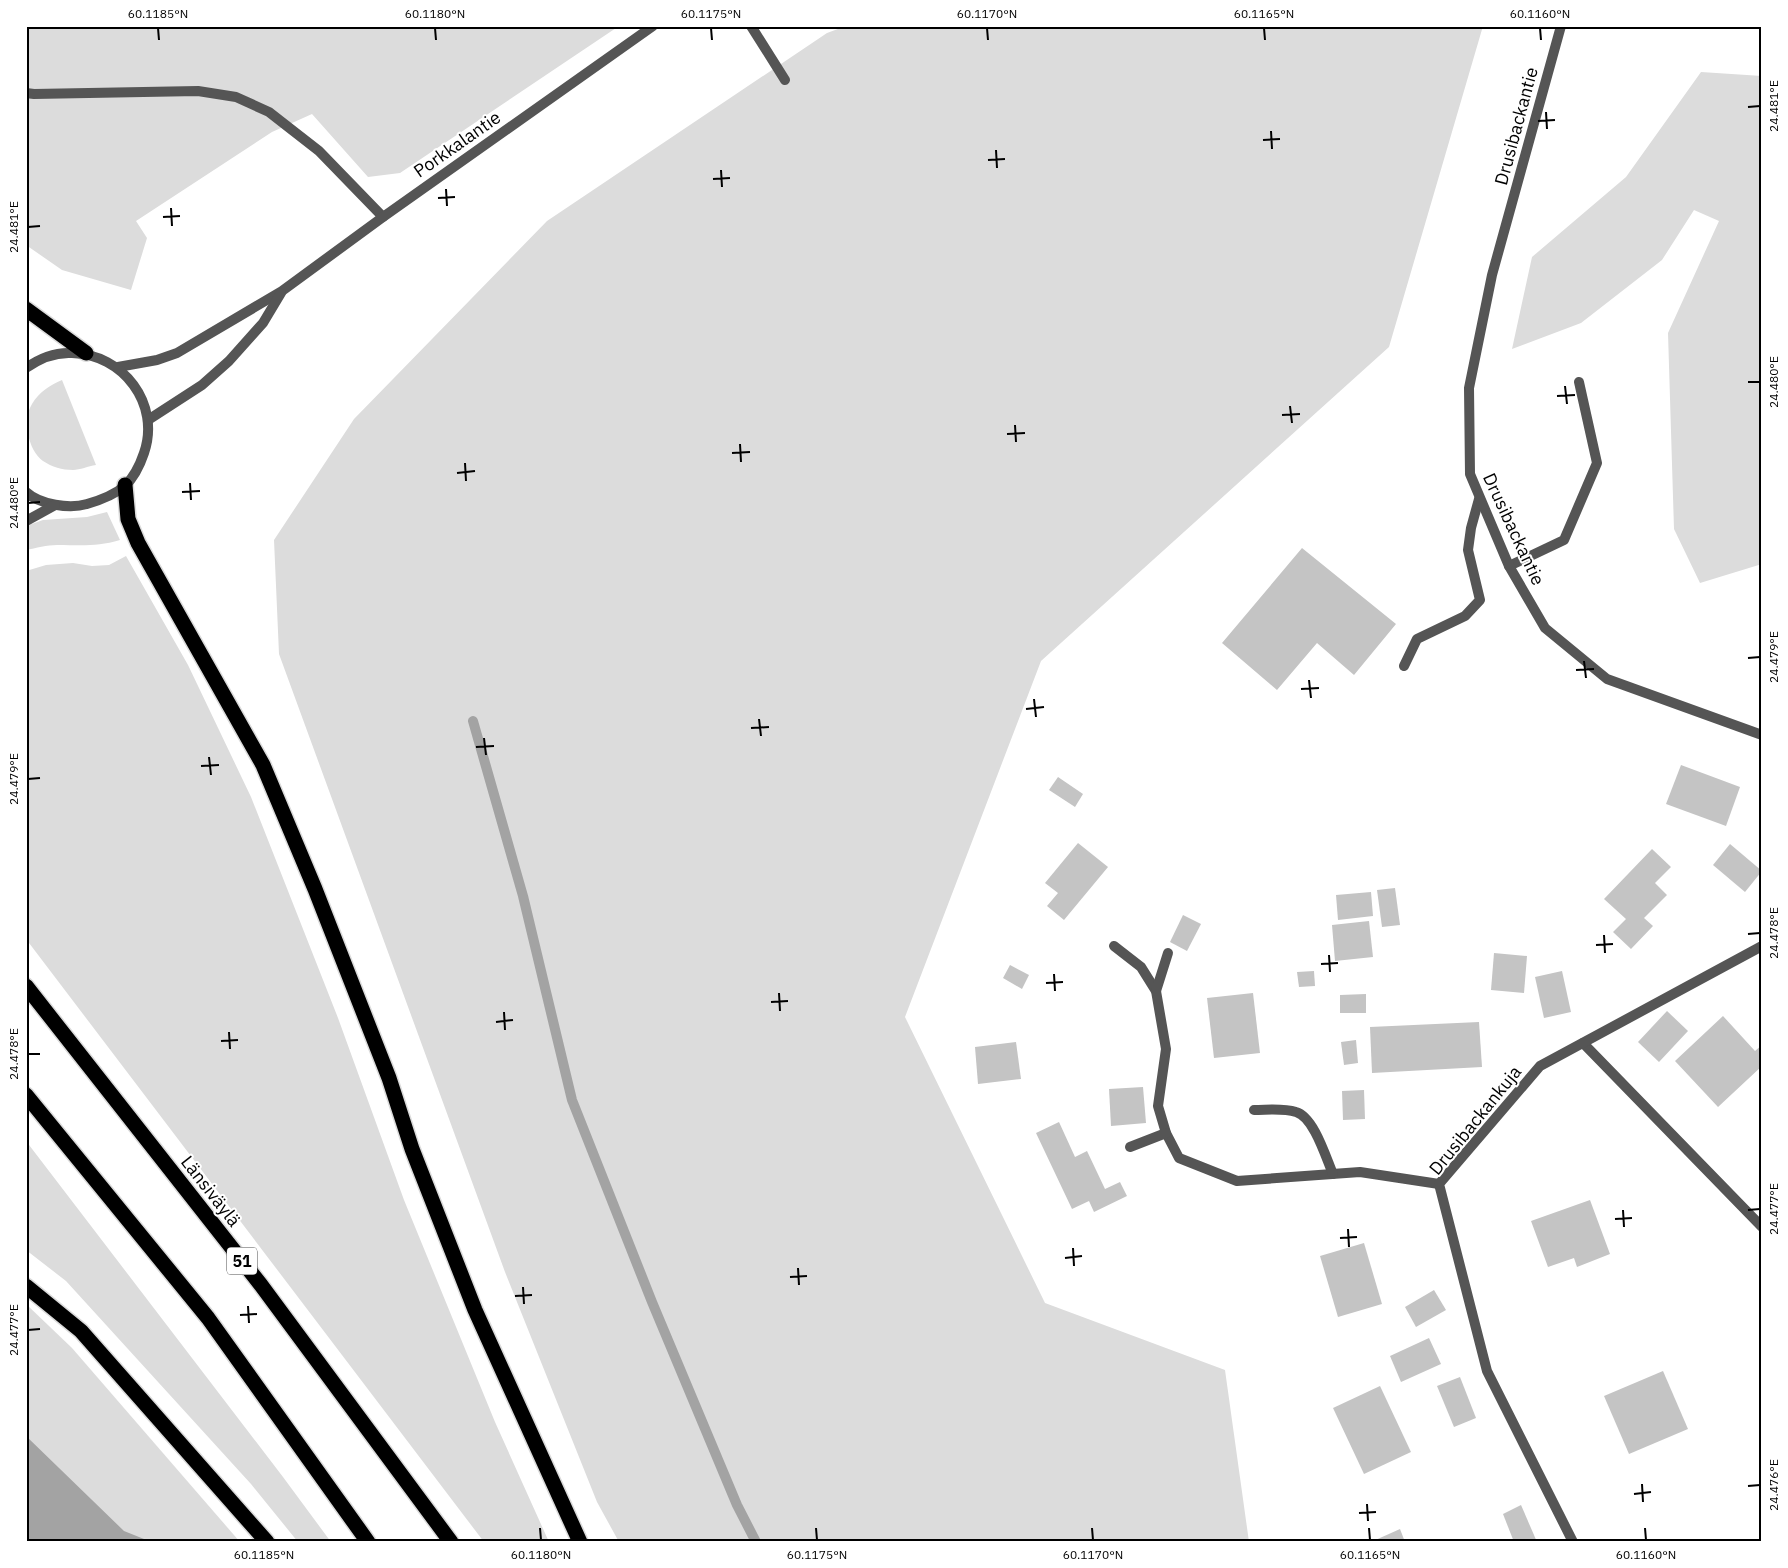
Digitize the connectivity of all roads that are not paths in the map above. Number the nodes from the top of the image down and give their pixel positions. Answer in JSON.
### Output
{"nodes":[{"id":1,"x":653,"y":26,"type":"edge"},
{"id":2,"x":750,"y":26,"type":"edge"},
{"id":3,"x":1561,"y":26,"type":"edge"},
{"id":4,"x":785,"y":80,"type":"dead end"},
{"id":5,"x":26,"y":93,"type":"edge"},
{"id":6,"x":383,"y":217,"type":"junction"},
{"id":7,"x":282,"y":291,"type":"junction"},
{"id":8,"x":26,"y":309,"type":"edge"},
{"id":9,"x":86,"y":353,"type":"junction"},
{"id":10,"x":118,"y":367,"type":"junction"},
{"id":11,"x":26,"y":368,"type":"edge"},
{"id":12,"x":1579,"y":382,"type":"dead end"},
{"id":13,"x":148,"y":420,"type":"junction"},
{"id":14,"x":125,"y":485,"type":"junction"},
{"id":15,"x":26,"y":492,"type":"edge"},
{"id":16,"x":1479,"y":499,"type":"junction"},
{"id":17,"x":55,"y":505,"type":"junction"},
{"id":18,"x":26,"y":522,"type":"edge"},
{"id":19,"x":1509,"y":566,"type":"junction"},
{"id":20,"x":1404,"y":666,"type":"dead end"},
{"id":21,"x":1762,"y":735,"type":"edge"},
{"id":22,"x":1114,"y":946,"type":"dead end"},
{"id":23,"x":1762,"y":946,"type":"edge"},
{"id":24,"x":1168,"y":953,"type":"dead end"},
{"id":25,"x":26,"y":986,"type":"edge"},
{"id":26,"x":1156,"y":991,"type":"junction"},
{"id":27,"x":1583,"y":1043,"type":"junction"},
{"id":28,"x":26,"y":1095,"type":"edge"},
{"id":29,"x":1254,"y":1110,"type":"dead end"},
{"id":30,"x":1166,"y":1133,"type":"junction"},
{"id":31,"x":1130,"y":1147,"type":"dead end"},
{"id":32,"x":1333,"y":1174,"type":"junction"},
{"id":33,"x":1439,"y":1184,"type":"junction"},
{"id":34,"x":1762,"y":1227,"type":"edge"},
{"id":35,"x":26,"y":1286,"type":"edge"},
{"id":36,"x":267,"y":1542,"type":"edge"},
{"id":37,"x":368,"y":1542,"type":"edge"},
{"id":38,"x":451,"y":1542,"type":"edge"},
{"id":39,"x":580,"y":1542,"type":"edge"},
{"id":40,"x":1573,"y":1542,"type":"edge"}],
"edges":[{"from":1,"to":6,"type":"street","name":"Porkkalantie"},
{"from":2,"to":4,"type":"street"},
{"from":3,"to":16,"type":"street","name":"Drusibackantie"},
{"from":5,"to":6,"type":"street"},
{"from":6,"to":7,"type":"street","name":"Porkkalantie"},
{"from":7,"to":10,"type":"street","name":"Porkkalantie"},
{"from":7,"to":13,"type":"street","name":"Porkkalantie"},
{"from":8,"to":9,"type":"highway"},
{"from":9,"to":10,"type":"street"},
{"from":9,"to":11,"type":"street"},
{"from":10,"to":13,"type":"street"},
{"from":12,"to":19,"type":"street"},
{"from":13,"to":14,"type":"street"},
{"from":14,"to":17,"type":"street"},
{"from":14,"to":39,"type":"highway"},
{"from":15,"to":17,"type":"street"},
{"from":16,"to":19,"type":"street","name":"Drusibackantie"},
{"from":16,"to":20,"type":"street"},
{"from":17,"to":18,"type":"street"},
{"from":19,"to":21,"type":"street","name":"Drusibackantie"},
{"from":22,"to":26,"type":"street"},
{"from":23,"to":27,"type":"street","name":"Drusibackankuja"},
{"from":24,"to":26,"type":"street"},
{"from":25,"to":38,"type":"highway","name":"Länsiväylä","number":"51"},
{"from":26,"to":30,"type":"street"},
{"from":27,"to":33,"type":"street","name":"Drusibackankuja"},
{"from":27,"to":34,"type":"street"},
{"from":28,"to":37,"type":"highway"},
{"from":29,"to":32,"type":"street"},
{"from":30,"to":31,"type":"street"},
{"from":30,"to":32,"type":"street"},
{"from":32,"to":33,"type":"street"},
{"from":33,"to":40,"type":"street","name":"Drusibackankuja"},
{"from":35,"to":36,"type":"highway"}]}
